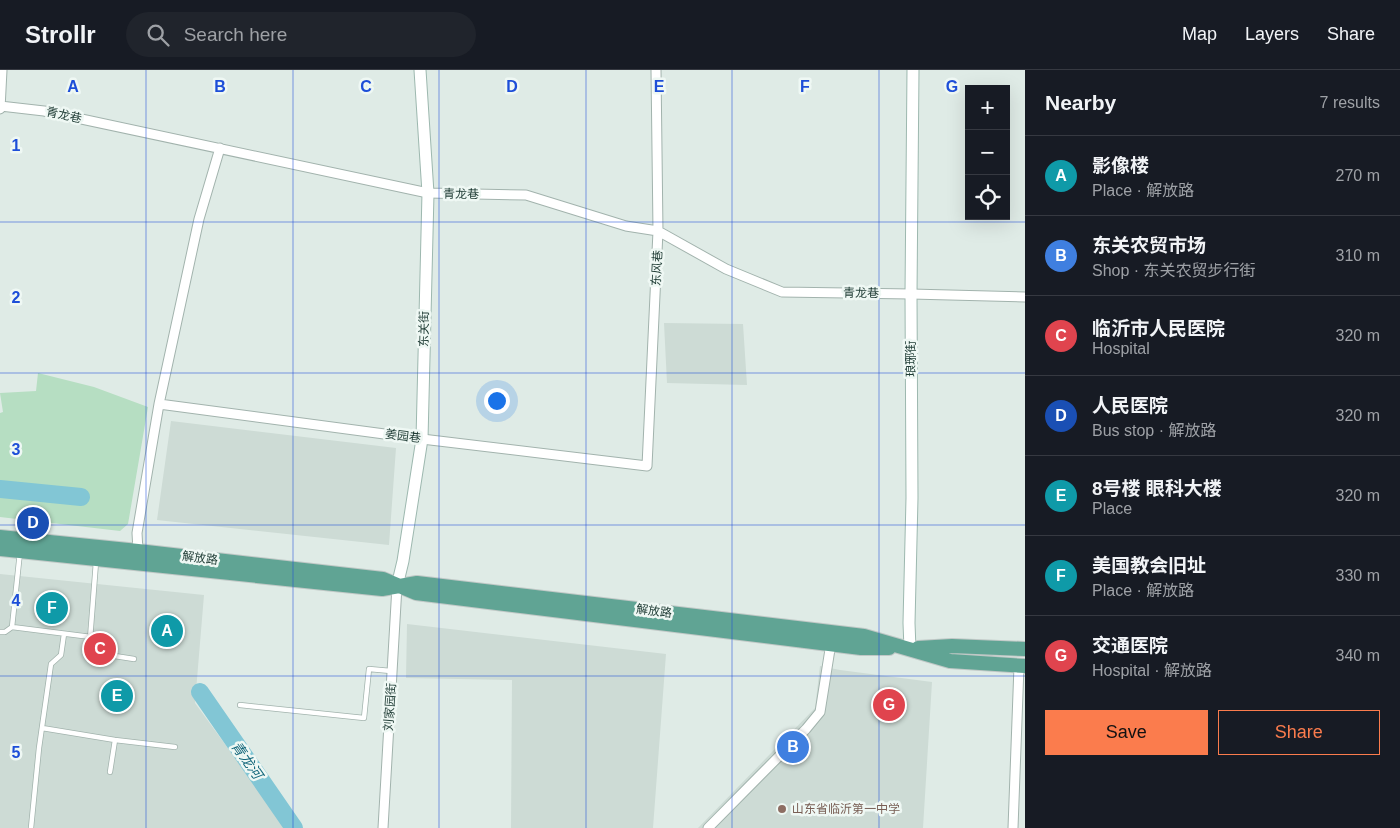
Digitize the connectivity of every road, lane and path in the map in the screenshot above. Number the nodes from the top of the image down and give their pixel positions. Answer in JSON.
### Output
{"nodes":[{"id":1,"x":2,"y":70,"type":"edge"},
{"id":2,"x":420,"y":70,"type":"edge"},
{"id":3,"x":656,"y":70,"type":"edge"},
{"id":4,"x":913,"y":70,"type":"edge"},
{"id":5,"x":0,"y":108,"type":"edge"},
{"id":6,"x":220,"y":148,"type":"junction"},
{"id":7,"x":428,"y":193,"type":"junction"},
{"id":8,"x":658,"y":231,"type":"junction"},
{"id":9,"x":911,"y":294,"type":"junction"},
{"id":10,"x":1025,"y":297,"type":"edge"},
{"id":11,"x":159,"y":404,"type":"junction"},
{"id":12,"x":422,"y":438,"type":"junction"},
{"id":13,"x":647,"y":466,"type":"joint"},
{"id":14,"x":0,"y":537,"type":"edge"},
{"id":15,"x":0,"y":549,"type":"edge"},
{"id":16,"x":20,"y":551,"type":"junction"},
{"id":17,"x":138,"y":551,"type":"junction"},
{"id":18,"x":96,"y":559,"type":"junction"},
{"id":19,"x":398,"y":586,"type":"junction"},
{"id":20,"x":12,"y":627,"type":"junction"},
{"id":21,"x":0,"y":632,"type":"edge"},
{"id":22,"x":64,"y":634,"type":"junction"},
{"id":23,"x":91,"y":637,"type":"junction"},
{"id":24,"x":831,"y":643,"type":"junction"},
{"id":25,"x":910,"y":649,"type":"junction"},
{"id":26,"x":1025,"y":649,"type":"edge"},
{"id":27,"x":134,"y":658,"type":"dead end"},
{"id":28,"x":1022,"y":666,"type":"edge"},
{"id":29,"x":392,"y":671,"type":"junction"},
{"id":30,"x":240,"y":705,"type":"dead end"},
{"id":31,"x":42,"y":728,"type":"junction"},
{"id":32,"x":115,"y":740,"type":"junction"},
{"id":33,"x":175,"y":747,"type":"dead end"},
{"id":34,"x":32,"y":748,"type":"dead end"},
{"id":35,"x":39,"y":748,"type":"junction"},
{"id":36,"x":110,"y":772,"type":"dead end"},
{"id":37,"x":31,"y":828,"type":"edge"},
{"id":38,"x":383,"y":828,"type":"edge"},
{"id":39,"x":708,"y":828,"type":"edge"},
{"id":40,"x":1013,"y":828,"type":"edge"}],
"edges":[{"from":1,"to":5,"type":"street"},
{"from":2,"to":7,"type":"street","name":"东关街"},
{"from":3,"to":8,"type":"street","name":"东风巷"},
{"from":4,"to":9,"type":"street","name":"琅琊街"},
{"from":5,"to":6,"type":"street","name":"青龙巷"},
{"from":6,"to":7,"type":"street","name":"青龙巷"},
{"from":6,"to":11,"type":"street"},
{"from":7,"to":8,"type":"street","name":"青龙巷"},
{"from":7,"to":12,"type":"street","name":"东关街"},
{"from":8,"to":9,"type":"street","name":"青龙巷"},
{"from":8,"to":13,"type":"street","name":"东风巷"},
{"from":9,"to":10,"type":"street","name":"青龙巷"},
{"from":9,"to":25,"type":"street","name":"琅琊街"},
{"from":11,"to":12,"type":"street","name":"姜园巷"},
{"from":11,"to":17,"type":"street"},
{"from":12,"to":13,"type":"street","name":"姜园巷"},
{"from":12,"to":19,"type":"street","name":"东关街"},
{"from":14,"to":17,"type":"main road","name":"解放路"},
{"from":15,"to":16,"type":"main road","name":"解放路"},
{"from":16,"to":18,"type":"main road","name":"解放路"},
{"from":16,"to":20,"type":"lane"},
{"from":17,"to":19,"type":"main road","name":"解放路"},
{"from":18,"to":19,"type":"main road","name":"解放路"},
{"from":18,"to":23,"type":"lane"},
{"from":19,"to":24,"type":"main road","name":"解放路"},
{"from":19,"to":25,"type":"main road","name":"解放路"},
{"from":19,"to":29,"type":"street","name":"刘家园街"},
{"from":20,"to":21,"type":"lane"},
{"from":20,"to":22,"type":"lane"},
{"from":22,"to":23,"type":"lane"},
{"from":22,"to":31,"type":"lane"},
{"from":23,"to":27,"type":"lane"},
{"from":24,"to":25,"type":"main road","name":"解放路"},
{"from":24,"to":39,"type":"street"},
{"from":25,"to":26,"type":"main road","name":"解放路"},
{"from":25,"to":28,"type":"main road","name":"解放路"},
{"from":28,"to":40,"type":"street"},
{"from":29,"to":30,"type":"lane"},
{"from":29,"to":38,"type":"street","name":"刘家园街"},
{"from":31,"to":32,"type":"lane"},
{"from":31,"to":35,"type":"lane"},
{"from":32,"to":33,"type":"lane"},
{"from":32,"to":36,"type":"lane"},
{"from":34,"to":35,"type":"lane"},
{"from":35,"to":37,"type":"lane"}]}
